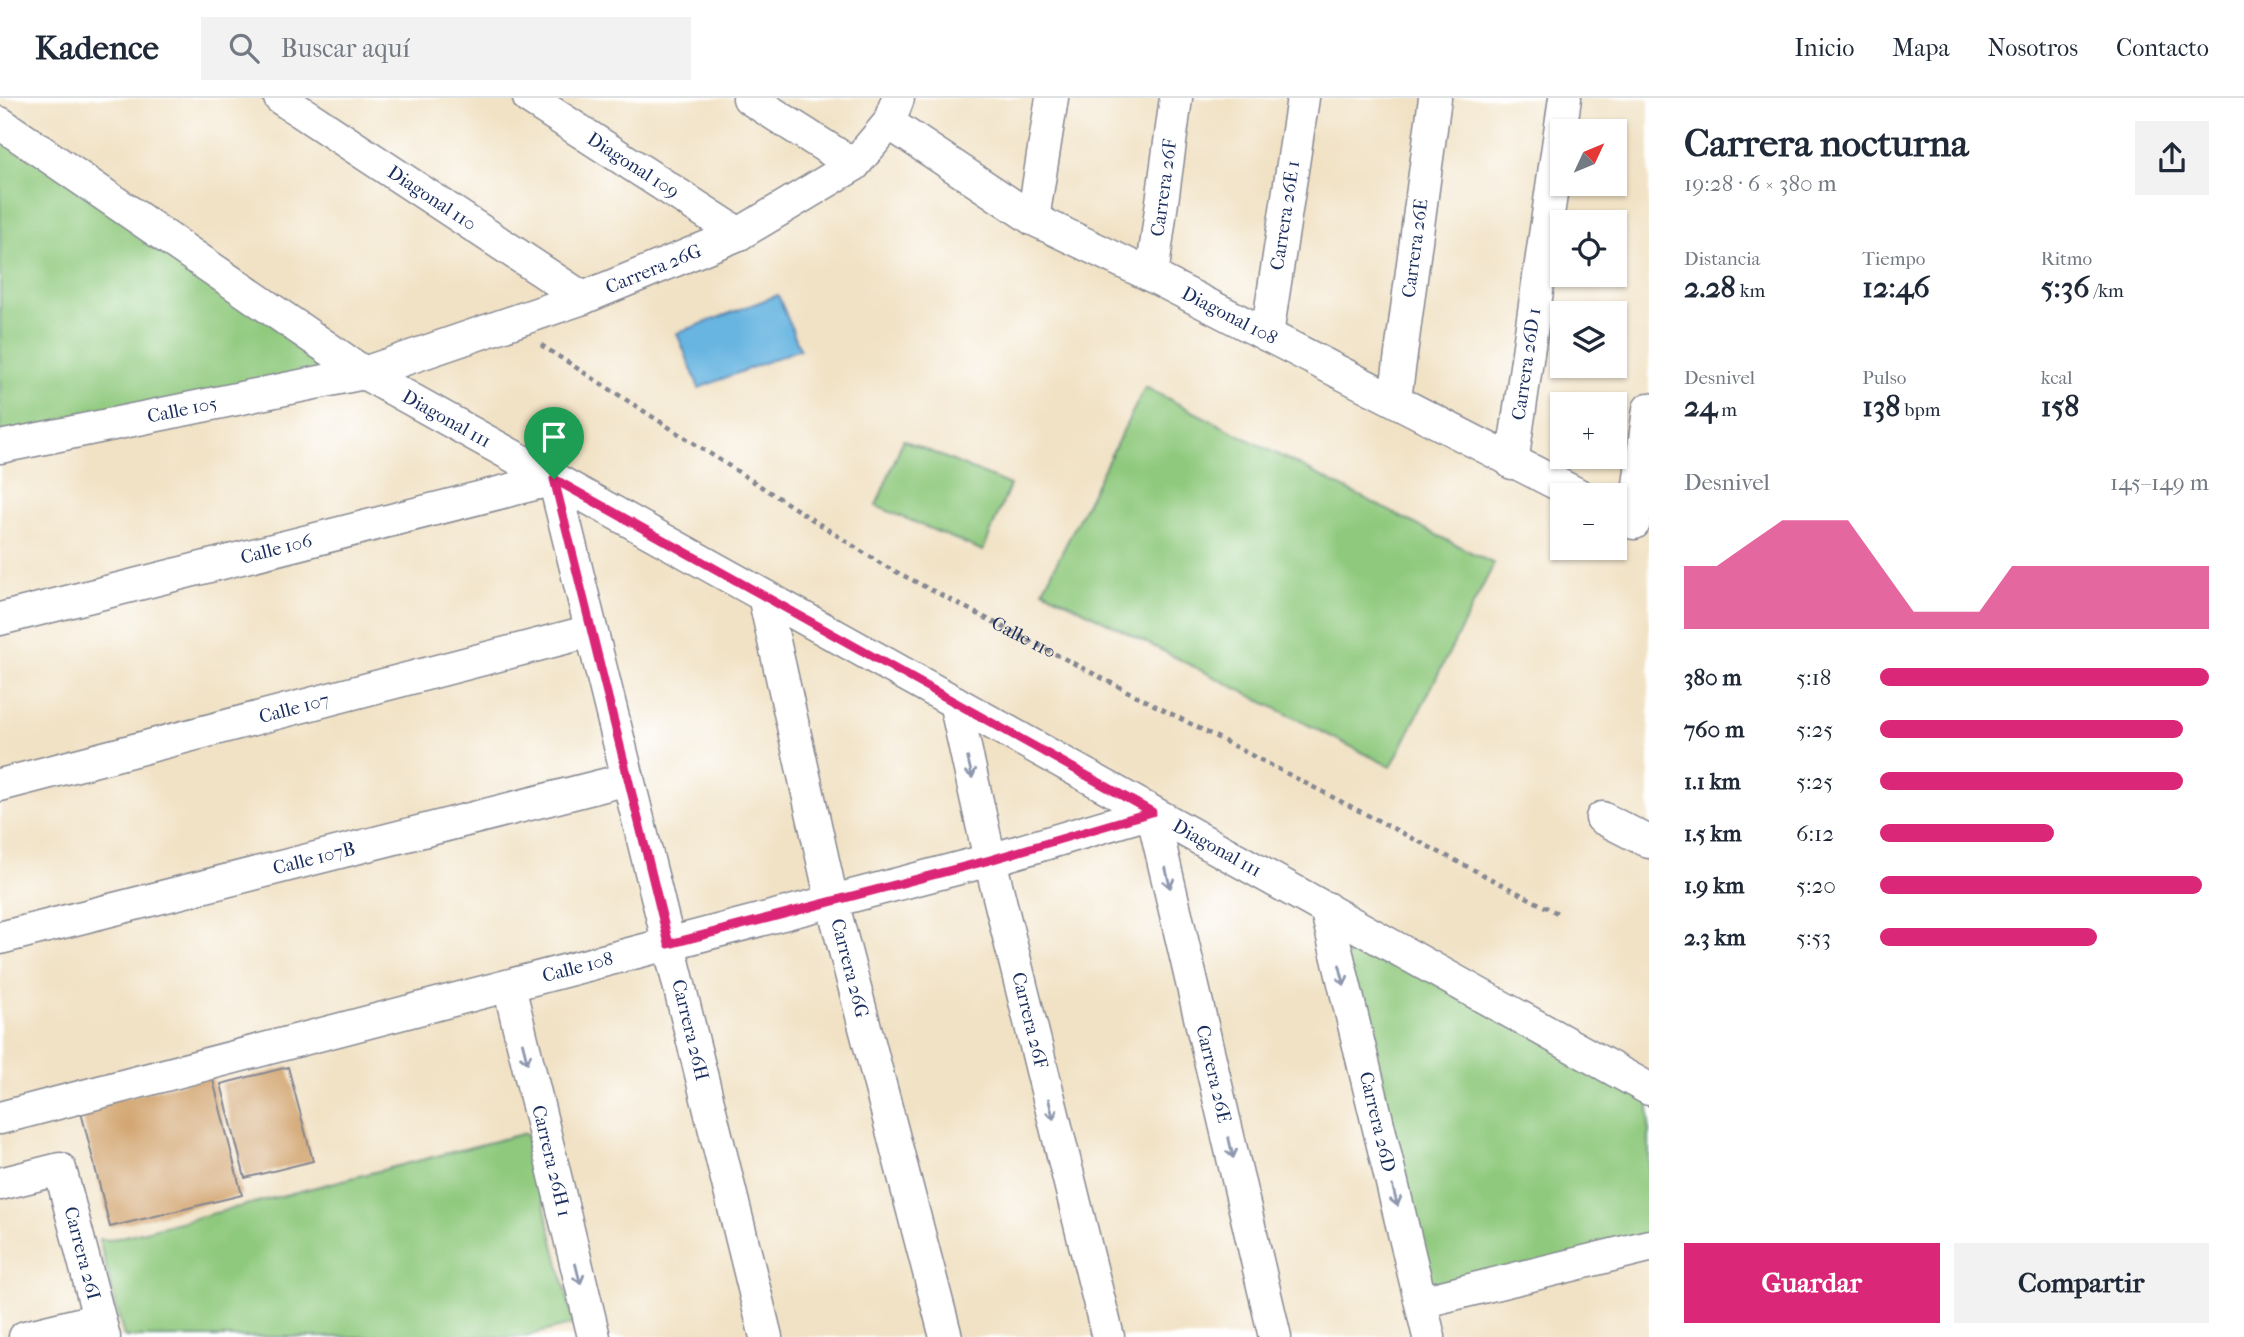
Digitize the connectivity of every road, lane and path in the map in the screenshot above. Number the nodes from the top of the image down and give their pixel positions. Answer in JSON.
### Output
{"nodes":[{"id":1,"x":280,"y":98,"type":"edge"},
{"id":2,"x":529,"y":98,"type":"edge"},
{"id":3,"x":749,"y":98,"type":"edge"},
{"id":4,"x":1052,"y":98,"type":"edge"},
{"id":5,"x":1175,"y":98,"type":"edge"},
{"id":6,"x":1303,"y":98,"type":"edge"},
{"id":7,"x":1435,"y":98,"type":"edge"},
{"id":8,"x":1564,"y":98,"type":"edge"},
{"id":9,"x":893,"y":111,"type":"edge"},
{"id":10,"x":0,"y":123,"type":"edge"},
{"id":11,"x":854,"y":165,"type":"junction"},
{"id":12,"x":1033,"y":219,"type":"junction"},
{"id":13,"x":738,"y":234,"type":"junction"},
{"id":14,"x":1152,"y":276,"type":"junction"},
{"id":15,"x":583,"y":298,"type":"junction"},
{"id":16,"x":508,"y":323,"type":"junction"},
{"id":17,"x":1267,"y":335,"type":"junction"},
{"id":18,"x":364,"y":373,"type":"junction"},
{"id":19,"x":1395,"y":399,"type":"junction"},
{"id":20,"x":1649,"y":409,"type":"edge"},
{"id":21,"x":0,"y":447,"type":"edge"},
{"id":22,"x":1513,"y":463,"type":"junction"},
{"id":23,"x":554,"y":479,"type":"junction"},
{"id":24,"x":1554,"y":483,"type":"edge"},
{"id":25,"x":1633,"y":522,"type":"edge"},
{"id":26,"x":764,"y":596,"type":"junction"},
{"id":27,"x":0,"y":619,"type":"edge"},
{"id":28,"x":591,"y":631,"type":"junction"},
{"id":29,"x":955,"y":702,"type":"junction"},
{"id":30,"x":628,"y":779,"type":"junction"},
{"id":31,"x":0,"y":785,"type":"edge"},
{"id":32,"x":1152,"y":812,"type":"junction"},
{"id":33,"x":1602,"y":818,"type":"dead end"},
{"id":34,"x":1649,"y":842,"type":"edge"},
{"id":35,"x":990,"y":860,"type":"junction"},
{"id":36,"x":832,"y":901,"type":"junction"},
{"id":37,"x":1326,"y":908,"type":"junction"},
{"id":38,"x":1561,"y":915,"type":"dead end"},
{"id":39,"x":0,"y":938,"type":"edge"},
{"id":40,"x":669,"y":944,"type":"junction"},
{"id":41,"x":509,"y":986,"type":"junction"},
{"id":42,"x":1649,"y":1089,"type":"edge"},
{"id":43,"x":0,"y":1118,"type":"edge"},
{"id":44,"x":0,"y":1184,"type":"edge"},
{"id":45,"x":1649,"y":1246,"type":"edge"},
{"id":46,"x":1421,"y":1302,"type":"junction"},
{"id":47,"x":101,"y":1328,"type":"edge"},
{"id":48,"x":25,"y":1337,"type":"edge"},
{"id":49,"x":593,"y":1337,"type":"edge"},
{"id":50,"x":766,"y":1337,"type":"edge"},
{"id":51,"x":946,"y":1337,"type":"edge"},
{"id":52,"x":1108,"y":1337,"type":"edge"},
{"id":53,"x":1275,"y":1337,"type":"edge"},
{"id":54,"x":1429,"y":1337,"type":"edge"}],
"edges":[{"from":1,"to":15,"type":"street","name":"Diagonal 110"},
{"from":2,"to":13,"type":"street","name":"Diagonal 109"},
{"from":3,"to":11,"type":"street"},
{"from":4,"to":12,"type":"street"},
{"from":5,"to":14,"type":"street","name":"Carrera 26F"},
{"from":6,"to":17,"type":"street","name":"Carrera 26E 1"},
{"from":7,"to":19,"type":"street","name":"Carrera 26E"},
{"from":8,"to":22,"type":"street","name":"Carrera 26D 1"},
{"from":9,"to":11,"type":"street","name":"Carrera 26G"},
{"from":9,"to":12,"type":"street","name":"Diagonal 108"},
{"from":10,"to":18,"type":"street","name":"Diagonal 111"},
{"from":11,"to":13,"type":"street","name":"Carrera 26G"},
{"from":12,"to":14,"type":"street","name":"Diagonal 108"},
{"from":13,"to":15,"type":"street","name":"Carrera 26G"},
{"from":14,"to":17,"type":"street","name":"Diagonal 108"},
{"from":15,"to":16,"type":"street","name":"Carrera 26G"},
{"from":16,"to":18,"type":"street","name":"Carrera 26G"},
{"from":16,"to":38,"type":"path","name":"Calle 110"},
{"from":17,"to":19,"type":"street","name":"Diagonal 108"},
{"from":18,"to":21,"type":"street","name":"Calle 105"},
{"from":18,"to":23,"type":"street","name":"Diagonal 111"},
{"from":19,"to":22,"type":"street","name":"Diagonal 108"},
{"from":20,"to":25,"type":"street"},
{"from":22,"to":24,"type":"street","name":"Diagonal 108"},
{"from":23,"to":26,"type":"street","name":"Diagonal 111"},
{"from":23,"to":27,"type":"street","name":"Calle 106"},
{"from":23,"to":28,"type":"street","name":"Carrera 26H"},
{"from":26,"to":29,"type":"street","name":"Diagonal 111"},
{"from":26,"to":36,"type":"street","name":"Carrera 26G"},
{"from":28,"to":30,"type":"street","name":"Carrera 26H"},
{"from":28,"to":31,"type":"street","name":"Calle 107"},
{"from":29,"to":32,"type":"street","name":"Diagonal 111"},
{"from":29,"to":35,"type":"street","name":"Carrera 26F","one_way":true},
{"from":30,"to":39,"type":"street","name":"Calle 107B"},
{"from":30,"to":40,"type":"street","name":"Carrera 26H"},
{"from":32,"to":35,"type":"street","name":"Calle 108"},
{"from":32,"to":37,"type":"street","name":"Diagonal 111"},
{"from":32,"to":53,"type":"street","name":"Carrera 26E","one_way":true},
{"from":33,"to":34,"type":"street"},
{"from":35,"to":36,"type":"street","name":"Calle 108"},
{"from":35,"to":52,"type":"street","name":"Carrera 26F","one_way":true},
{"from":36,"to":40,"type":"street","name":"Calle 108"},
{"from":36,"to":51,"type":"street","name":"Carrera 26G"},
{"from":37,"to":42,"type":"street","name":"Diagonal 111"},
{"from":37,"to":46,"type":"street","name":"Carrera 26D","one_way":true},
{"from":40,"to":41,"type":"street","name":"Calle 108"},
{"from":40,"to":50,"type":"street","name":"Carrera 26H"},
{"from":41,"to":43,"type":"street","name":"Calle 108"},
{"from":41,"to":49,"type":"street","name":"Carrera 26H 1","one_way":true},
{"from":44,"to":47,"type":"street","name":"Carrera 26I"},
{"from":45,"to":46,"type":"street"},
{"from":46,"to":54,"type":"street","name":"Carrera 26D"},
{"from":47,"to":48,"type":"street"}]}
